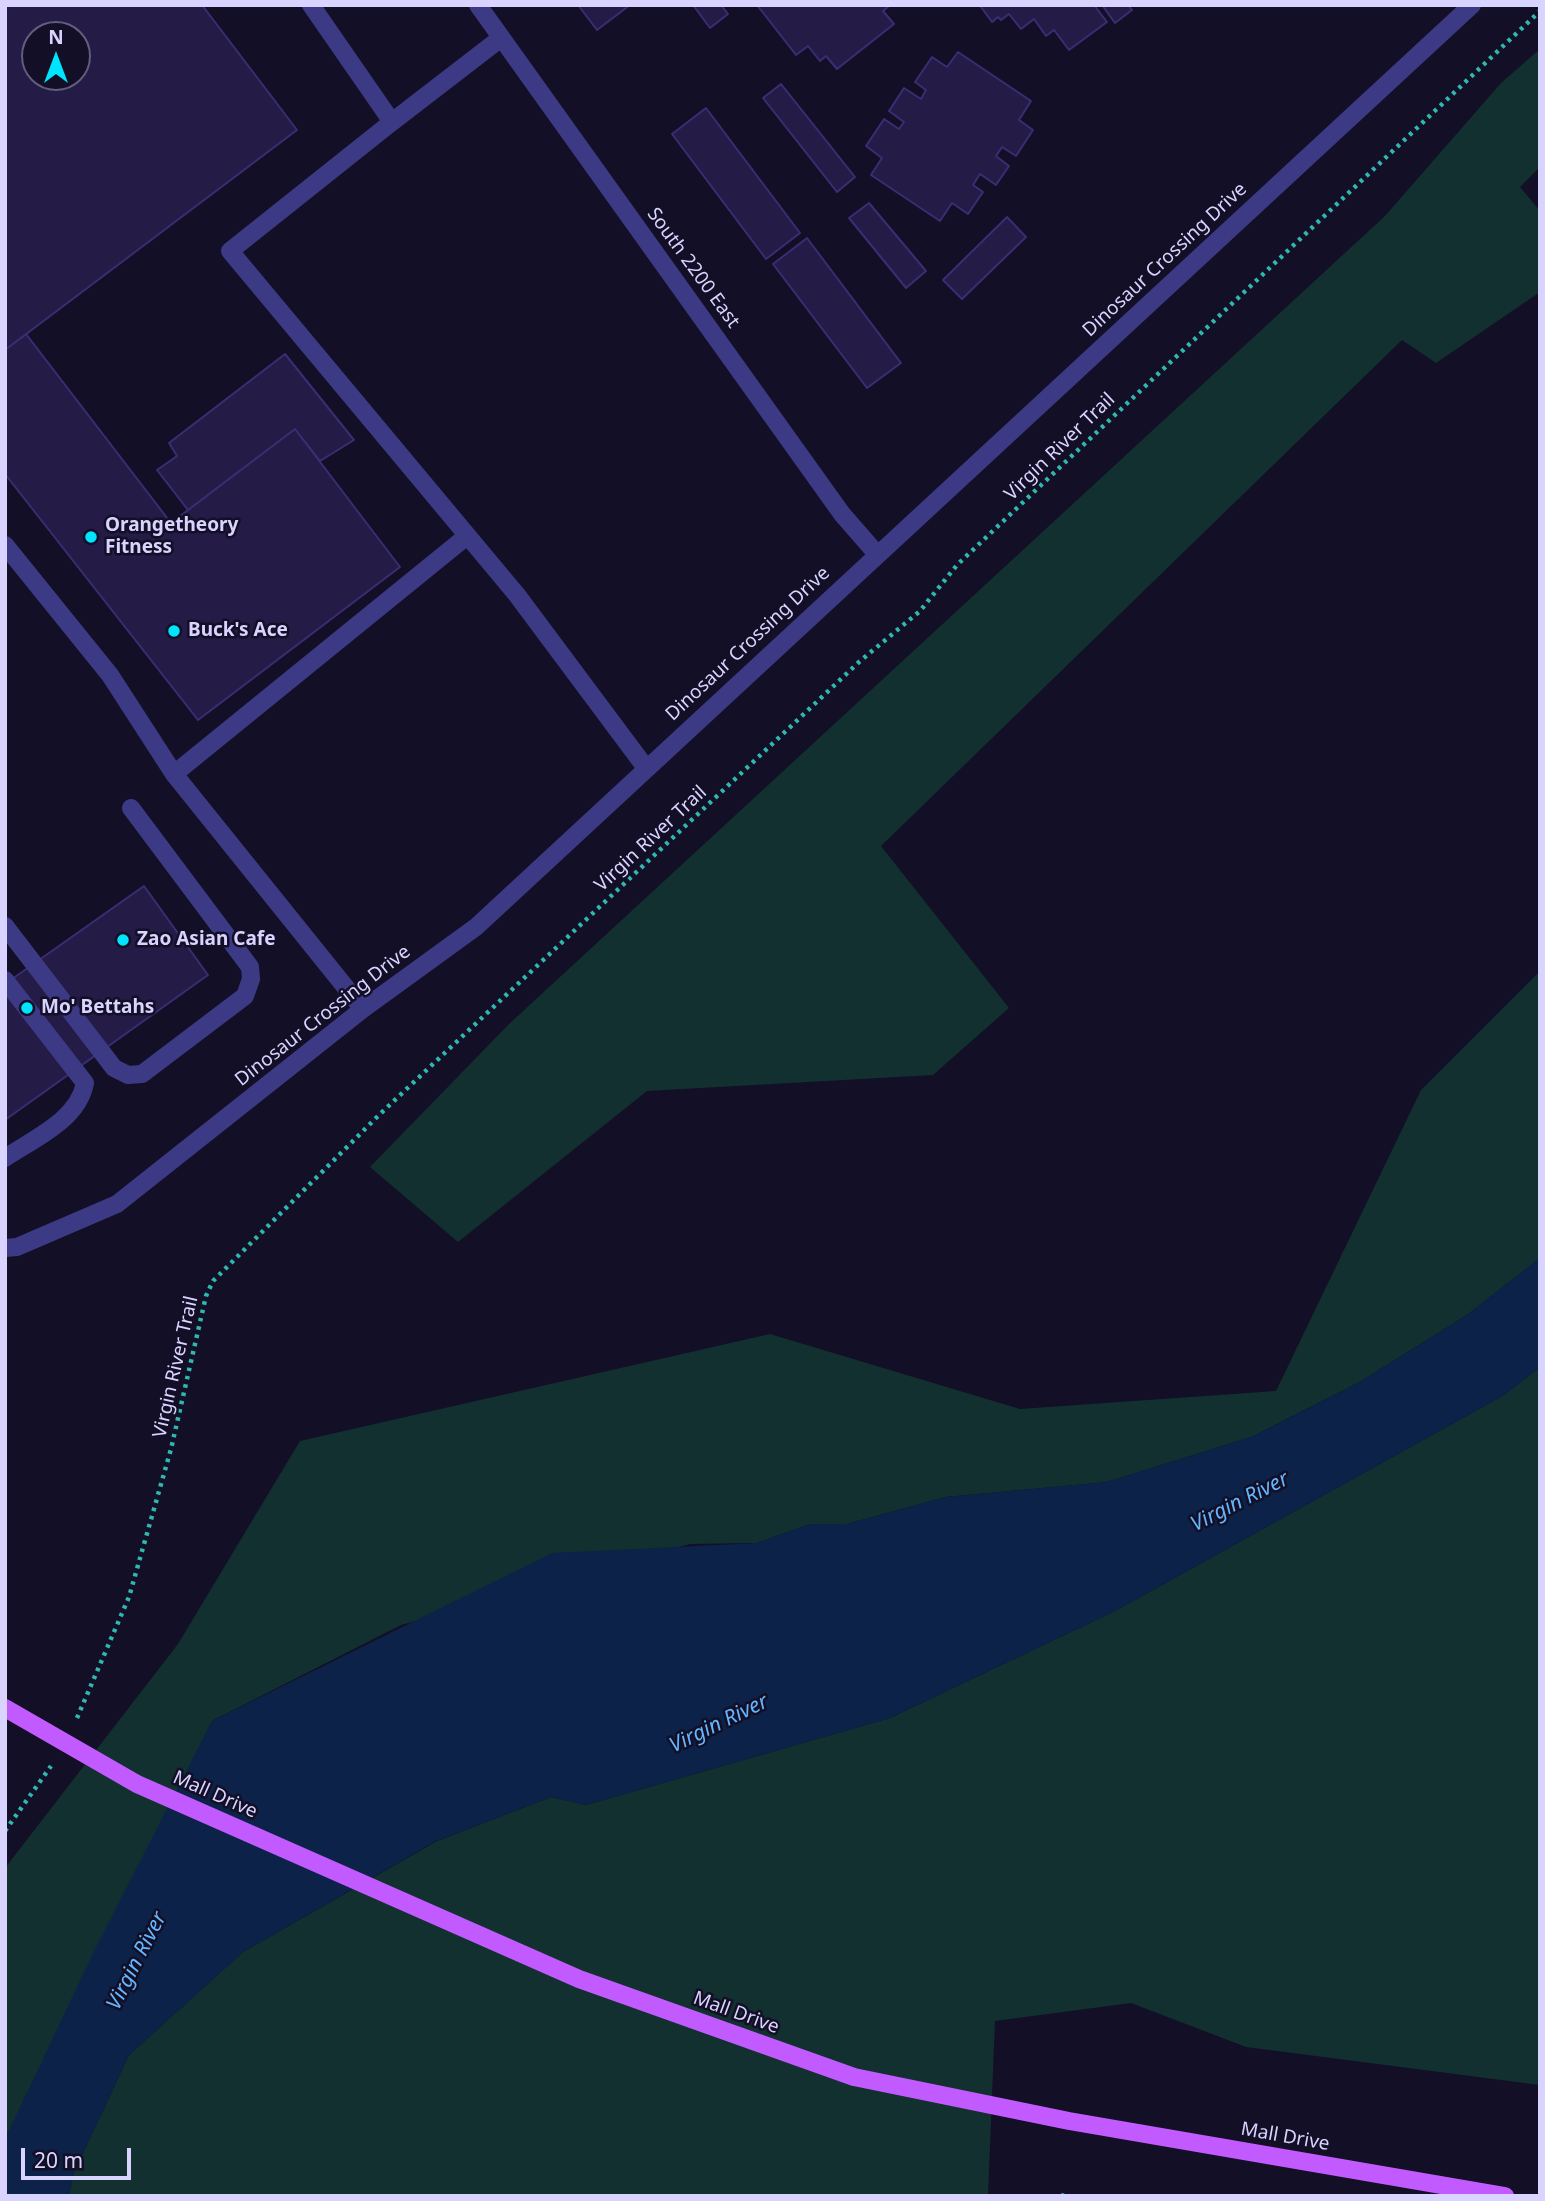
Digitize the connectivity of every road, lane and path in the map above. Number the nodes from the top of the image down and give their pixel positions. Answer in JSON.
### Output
{"nodes":[{"id":1,"x":312,"y":5,"type":"edge"},
{"id":2,"x":478,"y":5,"type":"edge"},
{"id":3,"x":1472,"y":5,"type":"edge"},
{"id":4,"x":1540,"y":10,"type":"edge"},
{"id":5,"x":501,"y":38,"type":"junction"},
{"id":6,"x":392,"y":122,"type":"junction"},
{"id":7,"x":467,"y":536,"type":"junction"},
{"id":8,"x":5,"y":545,"type":"edge"},
{"id":9,"x":876,"y":553,"type":"junction"},
{"id":10,"x":646,"y":768,"type":"junction"},
{"id":11,"x":174,"y":774,"type":"junction"},
{"id":12,"x":131,"y":808,"type":"dead end"},
{"id":13,"x":5,"y":926,"type":"edge"},
{"id":14,"x":5,"y":979,"type":"edge"},
{"id":15,"x":363,"y":1009,"type":"junction"},
{"id":16,"x":5,"y":1158,"type":"edge"},
{"id":17,"x":5,"y":1248,"type":"edge"},
{"id":18,"x":5,"y":1708,"type":"edge"},
{"id":19,"x":76,"y":1720,"type":"dead end"},
{"id":20,"x":58,"y":1755,"type":"dead end"},
{"id":21,"x":5,"y":1831,"type":"edge"},
{"id":22,"x":1506,"y":2196,"type":"edge"}],
"edges":[{"from":1,"to":6,"type":"street"},
{"from":2,"to":5,"type":"street","name":"South 2200 East"},
{"from":3,"to":9,"type":"street","name":"Dinosaur Crossing Drive"},
{"from":4,"to":19,"type":"path","name":"Virgin River Trail"},
{"from":5,"to":6,"type":"street"},
{"from":5,"to":9,"type":"street","name":"South 2200 East"},
{"from":6,"to":7,"type":"street"},
{"from":7,"to":10,"type":"street"},
{"from":7,"to":11,"type":"street"},
{"from":8,"to":11,"type":"street"},
{"from":9,"to":10,"type":"street","name":"Dinosaur Crossing Drive"},
{"from":10,"to":15,"type":"street","name":"Dinosaur Crossing Drive"},
{"from":11,"to":15,"type":"street"},
{"from":12,"to":13,"type":"street"},
{"from":14,"to":16,"type":"street"},
{"from":15,"to":17,"type":"street","name":"Dinosaur Crossing Drive"},
{"from":18,"to":22,"type":"main road","name":"Mall Drive"},
{"from":20,"to":21,"type":"path"}]}
